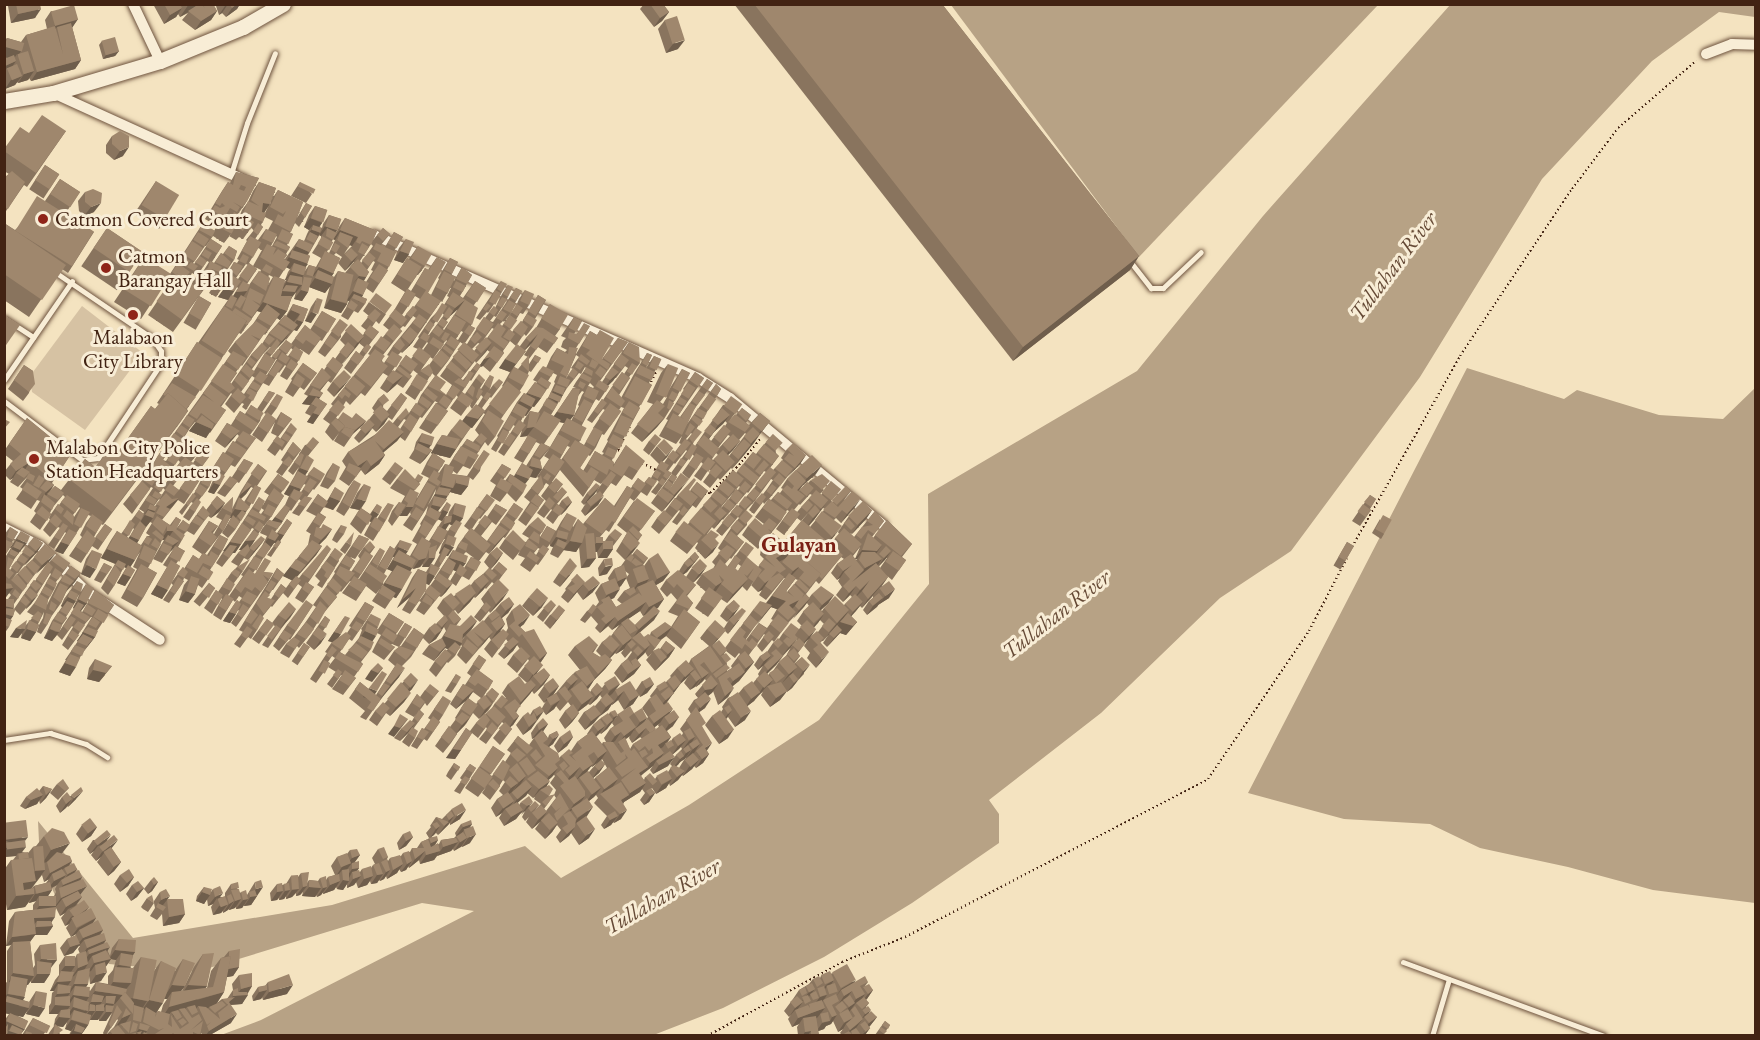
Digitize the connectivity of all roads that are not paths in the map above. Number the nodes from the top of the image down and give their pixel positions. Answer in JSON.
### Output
{"nodes":[{"id":1,"x":133,"y":4,"type":"edge"},
{"id":2,"x":283,"y":4,"type":"edge"},
{"id":3,"x":1755,"y":45,"type":"edge"},
{"id":4,"x":275,"y":53,"type":"dead end"},
{"id":5,"x":1706,"y":54,"type":"road end"},
{"id":6,"x":160,"y":61,"type":"junction"},
{"id":7,"x":53,"y":93,"type":"junction"},
{"id":8,"x":4,"y":101,"type":"edge"},
{"id":9,"x":231,"y":174,"type":"junction"},
{"id":10,"x":253,"y":184,"type":"edge"},
{"id":11,"x":363,"y":230,"type":"edge"},
{"id":12,"x":1122,"y":250,"type":"edge"},
{"id":13,"x":1201,"y":252,"type":"dead end"},
{"id":14,"x":52,"y":270,"type":"edge"},
{"id":15,"x":72,"y":281,"type":"junction"},
{"id":16,"x":4,"y":318,"type":"edge"},
{"id":17,"x":33,"y":337,"type":"junction"},
{"id":18,"x":4,"y":380,"type":"edge"},
{"id":19,"x":4,"y":401,"type":"edge"},
{"id":20,"x":883,"y":525,"type":"edge"},
{"id":21,"x":4,"y":528,"type":"edge"},
{"id":22,"x":160,"y":640,"type":"dead end"},
{"id":23,"x":4,"y":740,"type":"edge"},
{"id":24,"x":107,"y":757,"type":"dead end"},
{"id":25,"x":1403,"y":962,"type":"dead end"},
{"id":26,"x":1449,"y":979,"type":"junction"},
{"id":27,"x":1432,"y":1035,"type":"edge"},
{"id":28,"x":1604,"y":1035,"type":"edge"}],
"edges":[{"from":1,"to":6,"type":"street"},
{"from":2,"to":6,"type":"main road"},
{"from":3,"to":5,"type":"street"},
{"from":4,"to":9,"type":"lane"},
{"from":6,"to":7,"type":"main road"},
{"from":7,"to":8,"type":"main road"},
{"from":7,"to":9,"type":"street"},
{"from":9,"to":10,"type":"street"},
{"from":11,"to":20,"type":"street"},
{"from":12,"to":13,"type":"lane"},
{"from":14,"to":15,"type":"lane"},
{"from":15,"to":17,"type":"lane"},
{"from":15,"to":19,"type":"lane"},
{"from":16,"to":17,"type":"lane"},
{"from":17,"to":18,"type":"lane"},
{"from":21,"to":22,"type":"street"},
{"from":23,"to":24,"type":"lane"},
{"from":25,"to":26,"type":"lane"},
{"from":26,"to":27,"type":"lane"},
{"from":26,"to":28,"type":"lane"}]}
